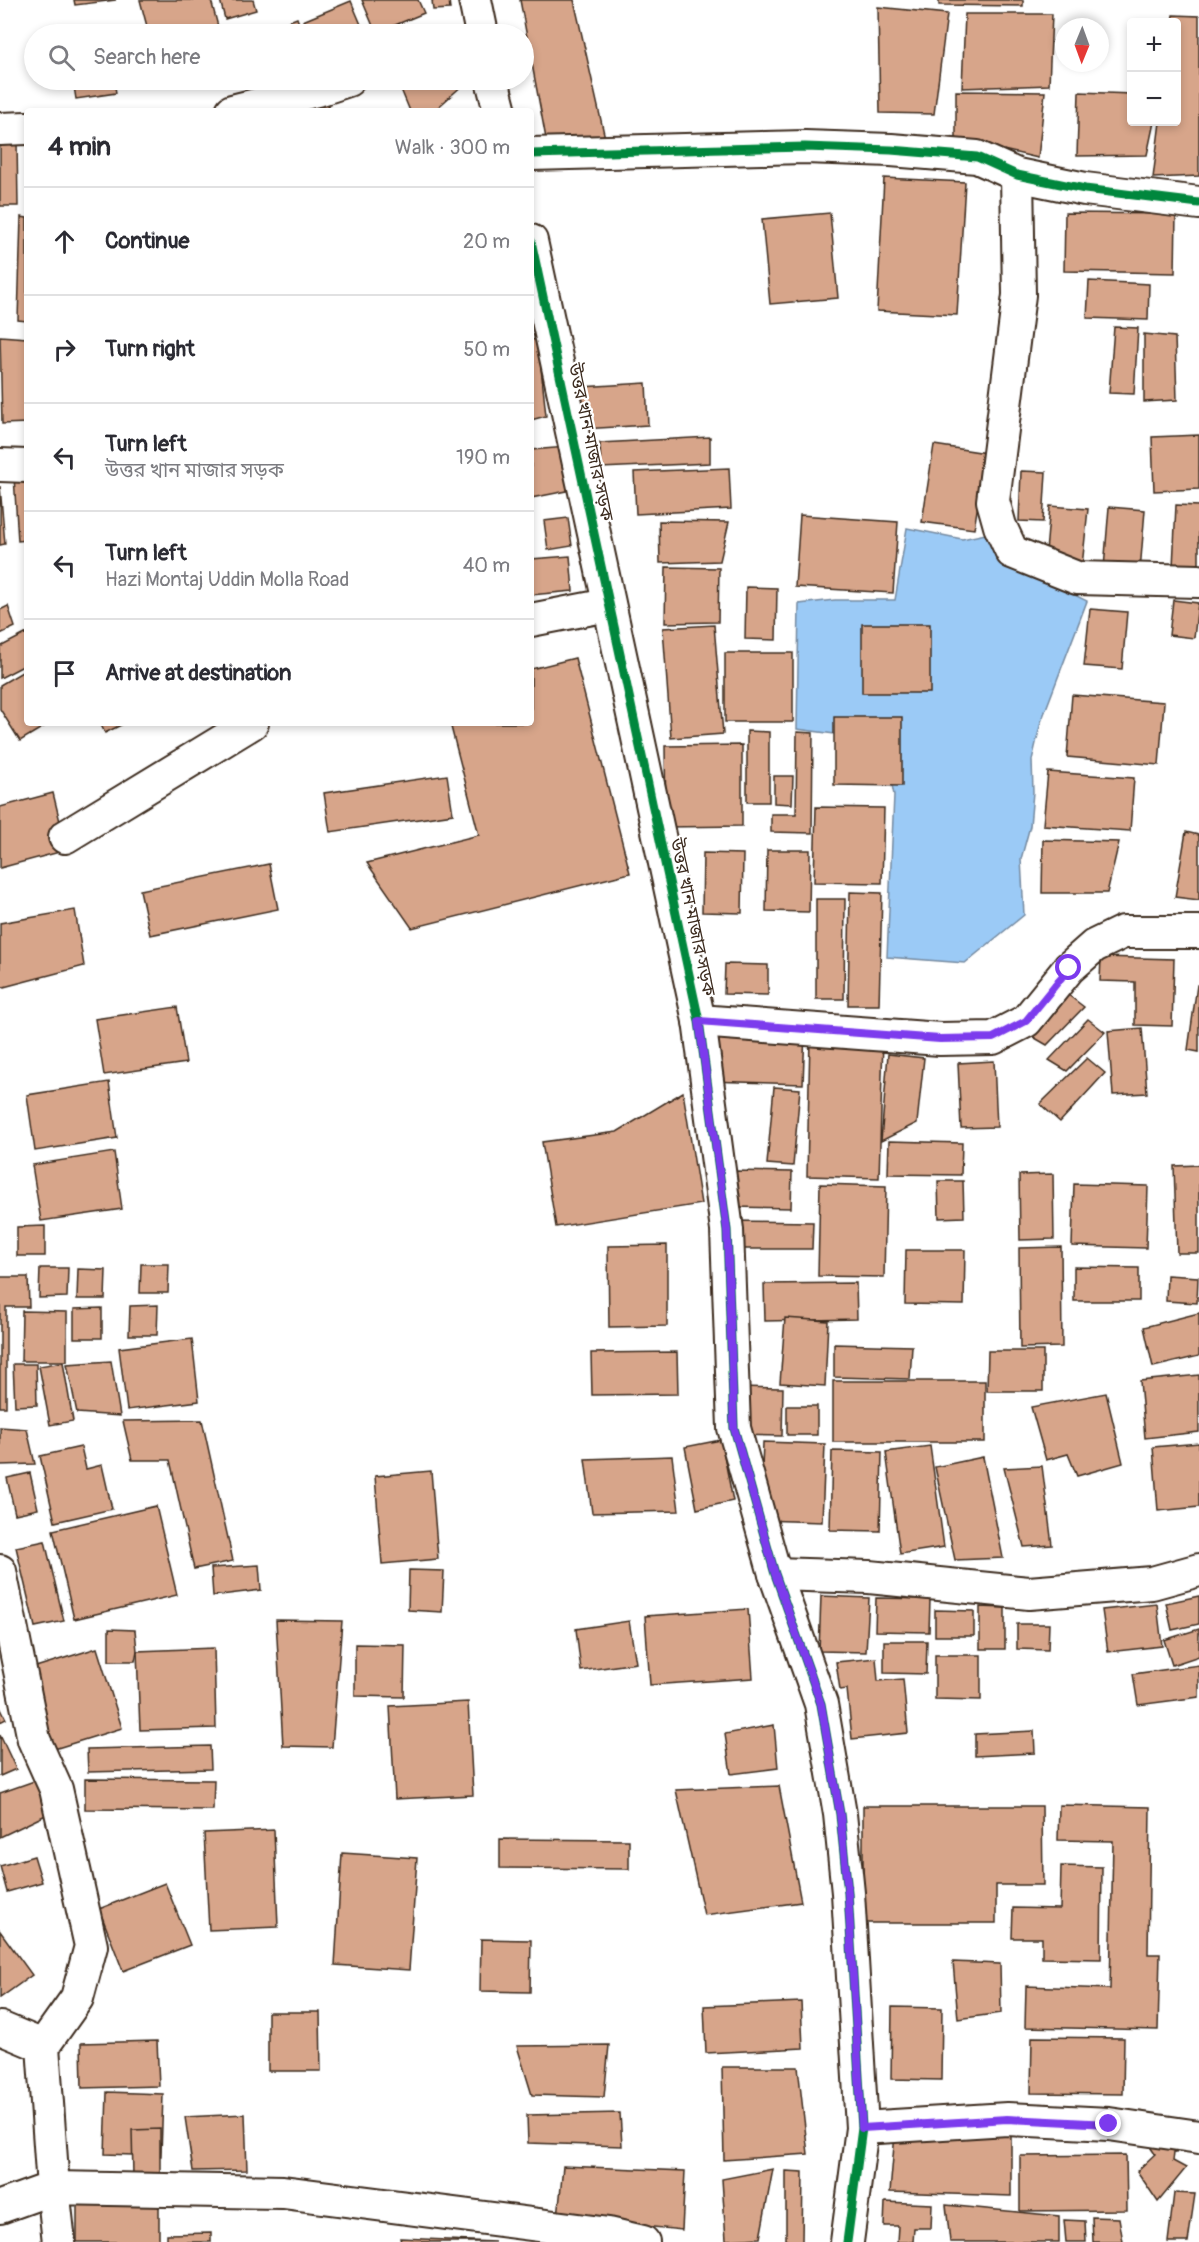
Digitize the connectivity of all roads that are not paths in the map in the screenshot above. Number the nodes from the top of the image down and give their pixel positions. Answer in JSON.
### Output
{"nodes":[{"id":1,"x":475,"y":0,"type":"edge"},
{"id":2,"x":480,"y":24,"type":"edge"},
{"id":3,"x":317,"y":90,"type":"edge"},
{"id":4,"x":495,"y":90,"type":"edge"},
{"id":5,"x":244,"y":108,"type":"edge"},
{"id":6,"x":499,"y":108,"type":"edge"},
{"id":7,"x":24,"y":128,"type":"edge"},
{"id":8,"x":0,"y":129,"type":"edge"},
{"id":9,"x":534,"y":154,"type":"edge"},
{"id":10,"x":1017,"y":175,"type":"junction"},
{"id":11,"x":1199,"y":203,"type":"edge"},
{"id":12,"x":534,"y":265,"type":"edge"},
{"id":13,"x":537,"y":289,"type":"edge"},
{"id":14,"x":0,"y":465,"type":"edge"},
{"id":15,"x":24,"y":466,"type":"edge"},
{"id":16,"x":1199,"y":581,"type":"edge"},
{"id":17,"x":608,"y":605,"type":"junction"},
{"id":18,"x":534,"y":619,"type":"edge"},
{"id":19,"x":247,"y":726,"type":"edge"},
{"id":20,"x":65,"y":837,"type":"dead end"},
{"id":21,"x":1199,"y":933,"type":"edge"},
{"id":22,"x":699,"y":1021,"type":"junction"},
{"id":23,"x":1199,"y":1570,"type":"edge"},
{"id":24,"x":0,"y":1571,"type":"edge"},
{"id":25,"x":775,"y":1574,"type":"junction"},
{"id":26,"x":0,"y":2028,"type":"edge"},
{"id":27,"x":43,"y":2046,"type":"junction"},
{"id":28,"x":862,"y":2128,"type":"junction"},
{"id":29,"x":1199,"y":2137,"type":"edge"},
{"id":30,"x":54,"y":2188,"type":"junction"},
{"id":31,"x":0,"y":2207,"type":"edge"},
{"id":32,"x":59,"y":2242,"type":"edge"},
{"id":33,"x":643,"y":2242,"type":"edge"},
{"id":34,"x":847,"y":2242,"type":"edge"}],
"edges":[{"from":1,"to":2,"type":"street"},
{"from":3,"to":5,"type":"street"},
{"from":4,"to":6,"type":"street"},
{"from":7,"to":8,"type":"street"},
{"from":9,"to":10,"type":"street"},
{"from":10,"to":11,"type":"street"},
{"from":10,"to":16,"type":"street"},
{"from":12,"to":13,"type":"street","name":"উত্তর খান মাজার সড়ক"},
{"from":13,"to":17,"type":"street","name":"উত্তর খান মাজার সড়ক"},
{"from":14,"to":15,"type":"street"},
{"from":17,"to":18,"type":"street"},
{"from":17,"to":22,"type":"street","name":"উত্তর খান মাজার সড়ক"},
{"from":19,"to":20,"type":"street"},
{"from":21,"to":22,"type":"street"},
{"from":22,"to":25,"type":"street","name":"উত্তর খান মাজার সড়ক"},
{"from":23,"to":25,"type":"street"},
{"from":24,"to":27,"type":"street"},
{"from":25,"to":28,"type":"street","name":"উত্তর খান মাজার সড়ক"},
{"from":26,"to":27,"type":"street"},
{"from":27,"to":30,"type":"street"},
{"from":28,"to":29,"type":"street"},
{"from":28,"to":34,"type":"street","name":"উত্তর খান মাজার সড়ক"},
{"from":30,"to":31,"type":"street"},
{"from":30,"to":32,"type":"street"},
{"from":30,"to":33,"type":"street"}]}
